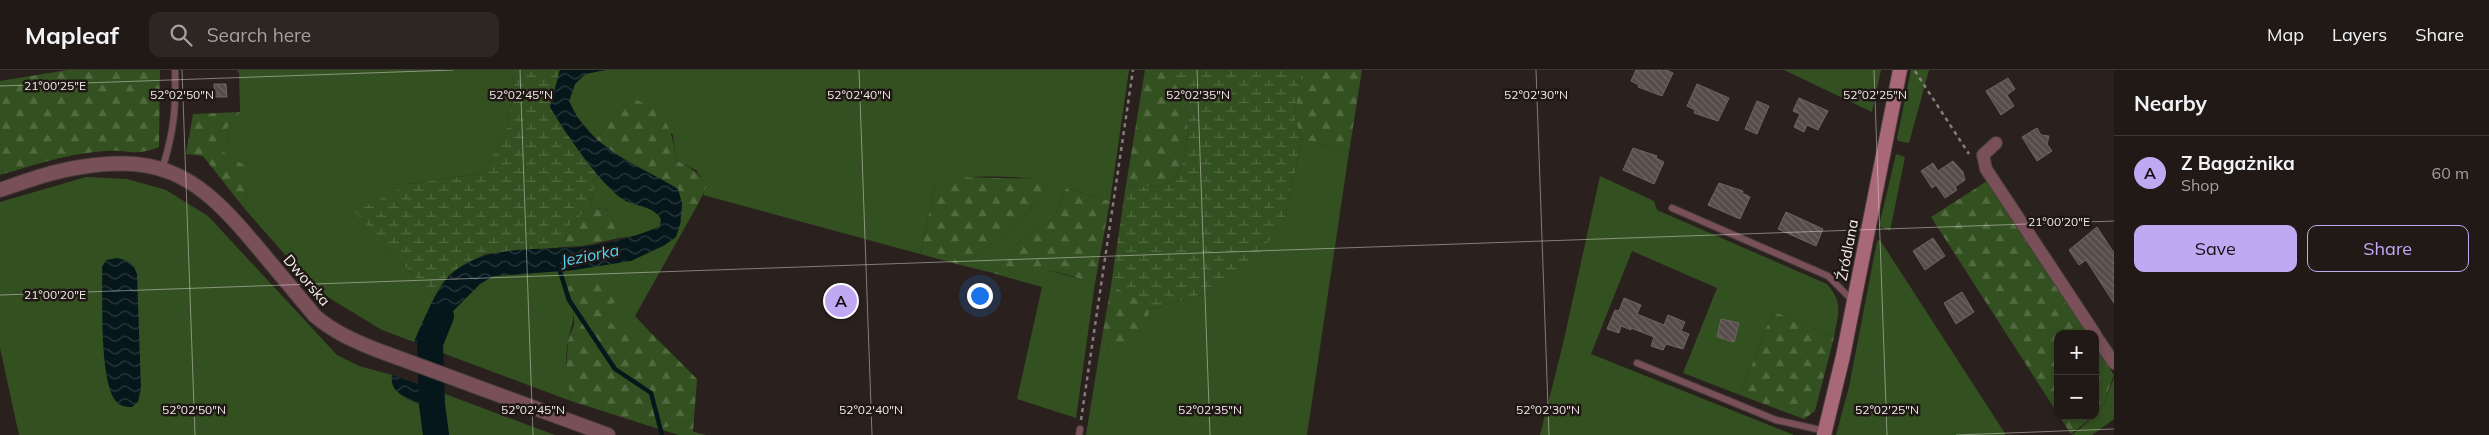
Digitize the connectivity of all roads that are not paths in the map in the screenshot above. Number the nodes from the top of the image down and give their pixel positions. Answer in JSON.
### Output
{"nodes":[{"id":1,"x":175,"y":70,"type":"edge"},
{"id":2,"x":1900,"y":70,"type":"edge"},
{"id":3,"x":1996,"y":143,"type":"dead end"},
{"id":4,"x":162,"y":170,"type":"junction"},
{"id":5,"x":0,"y":190,"type":"edge"},
{"id":6,"x":1672,"y":208,"type":"dead end"},
{"id":7,"x":1854,"y":302,"type":"junction"},
{"id":8,"x":2092,"y":330,"type":"edge"},
{"id":9,"x":2099,"y":340,"type":"edge"},
{"id":10,"x":1636,"y":363,"type":"dead end"},
{"id":11,"x":2114,"y":363,"type":"edge"},
{"id":12,"x":1824,"y":433,"type":"edge"},
{"id":13,"x":608,"y":435,"type":"edge"}],
"edges":[{"from":1,"to":4,"type":"lane"},
{"from":2,"to":7,"type":"main road","name":"Źródlana"},
{"from":3,"to":8,"type":"street"},
{"from":4,"to":5,"type":"street","name":"Dworska"},
{"from":4,"to":13,"type":"street","name":"Dworska"},
{"from":6,"to":7,"type":"lane"},
{"from":7,"to":12,"type":"main road","name":"Źródlana"},
{"from":9,"to":11,"type":"street"},
{"from":10,"to":12,"type":"lane"}]}
